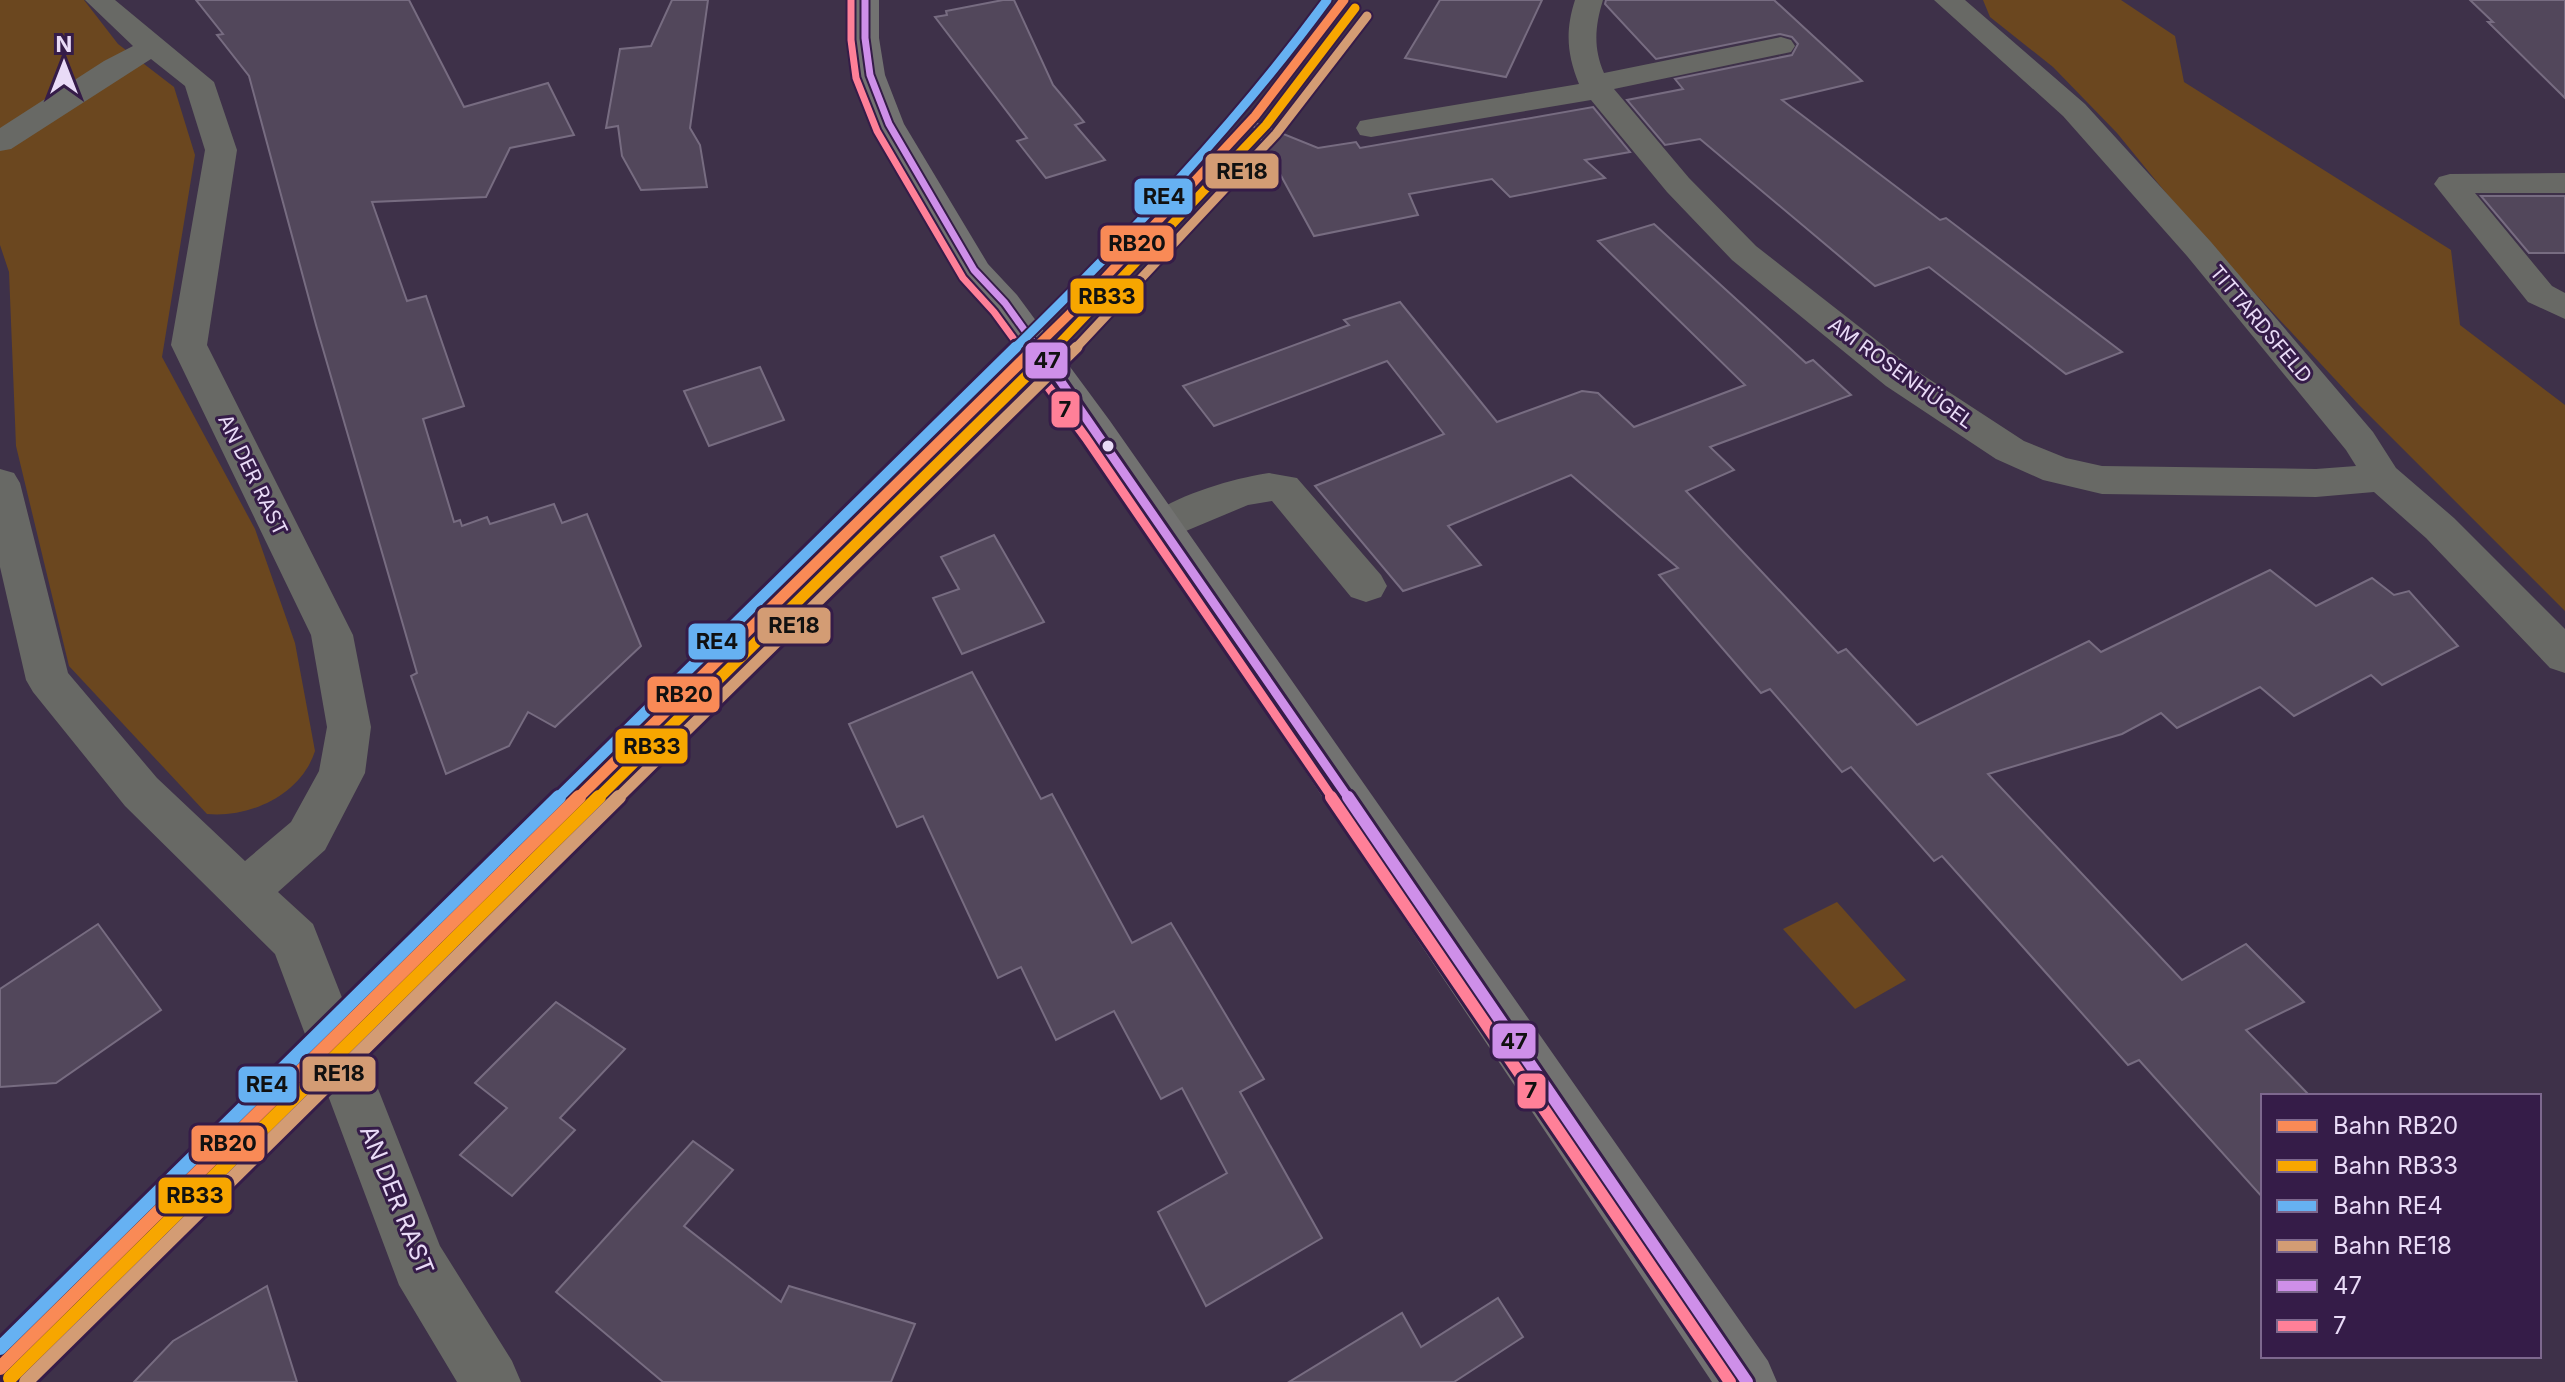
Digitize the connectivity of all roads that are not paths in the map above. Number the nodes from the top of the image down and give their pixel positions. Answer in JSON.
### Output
{"nodes":[{"id":1,"x":99,"y":0,"type":"edge"},
{"id":2,"x":865,"y":0,"type":"edge"},
{"id":3,"x":1589,"y":0,"type":"edge"},
{"id":4,"x":1948,"y":0,"type":"edge"},
{"id":5,"x":1781,"y":46,"type":"dead end"},
{"id":6,"x":152,"y":47,"type":"junction"},
{"id":7,"x":1596,"y":87,"type":"junction"},
{"id":8,"x":1371,"y":128,"type":"dead end"},
{"id":9,"x":0,"y":142,"type":"edge"},
{"id":10,"x":2565,"y":183,"type":"edge"},
{"id":11,"x":2565,"y":308,"type":"edge"},
{"id":12,"x":2382,"y":478,"type":"junction"},
{"id":13,"x":0,"y":483,"type":"edge"},
{"id":14,"x":1162,"y":526,"type":"junction"},
{"id":15,"x":1366,"y":586,"type":"dead end"},
{"id":16,"x":2565,"y":656,"type":"edge"},
{"id":17,"x":246,"y":890,"type":"junction"},
{"id":18,"x":491,"y":1382,"type":"edge"},
{"id":19,"x":1747,"y":1382,"type":"edge"}],
"edges":[{"from":1,"to":6,"type":"street","name":"AN DER RAST"},
{"from":2,"to":14,"type":"main road"},
{"from":3,"to":7,"type":"street","name":"AM ROSENHÜGEL"},
{"from":4,"to":12,"type":"street","name":"TITTARDSFELD"},
{"from":5,"to":7,"type":"street"},
{"from":6,"to":9,"type":"street"},
{"from":6,"to":17,"type":"street","name":"AN DER RAST"},
{"from":7,"to":8,"type":"street"},
{"from":7,"to":12,"type":"street","name":"AM ROSENHÜGEL"},
{"from":10,"to":11,"type":"street"},
{"from":12,"to":16,"type":"street","name":"TITTARDSFELD"},
{"from":13,"to":17,"type":"street","name":"AN DER RAST"},
{"from":14,"to":15,"type":"street"},
{"from":14,"to":19,"type":"main road"},
{"from":17,"to":18,"type":"street","name":"AN DER RAST"}]}
